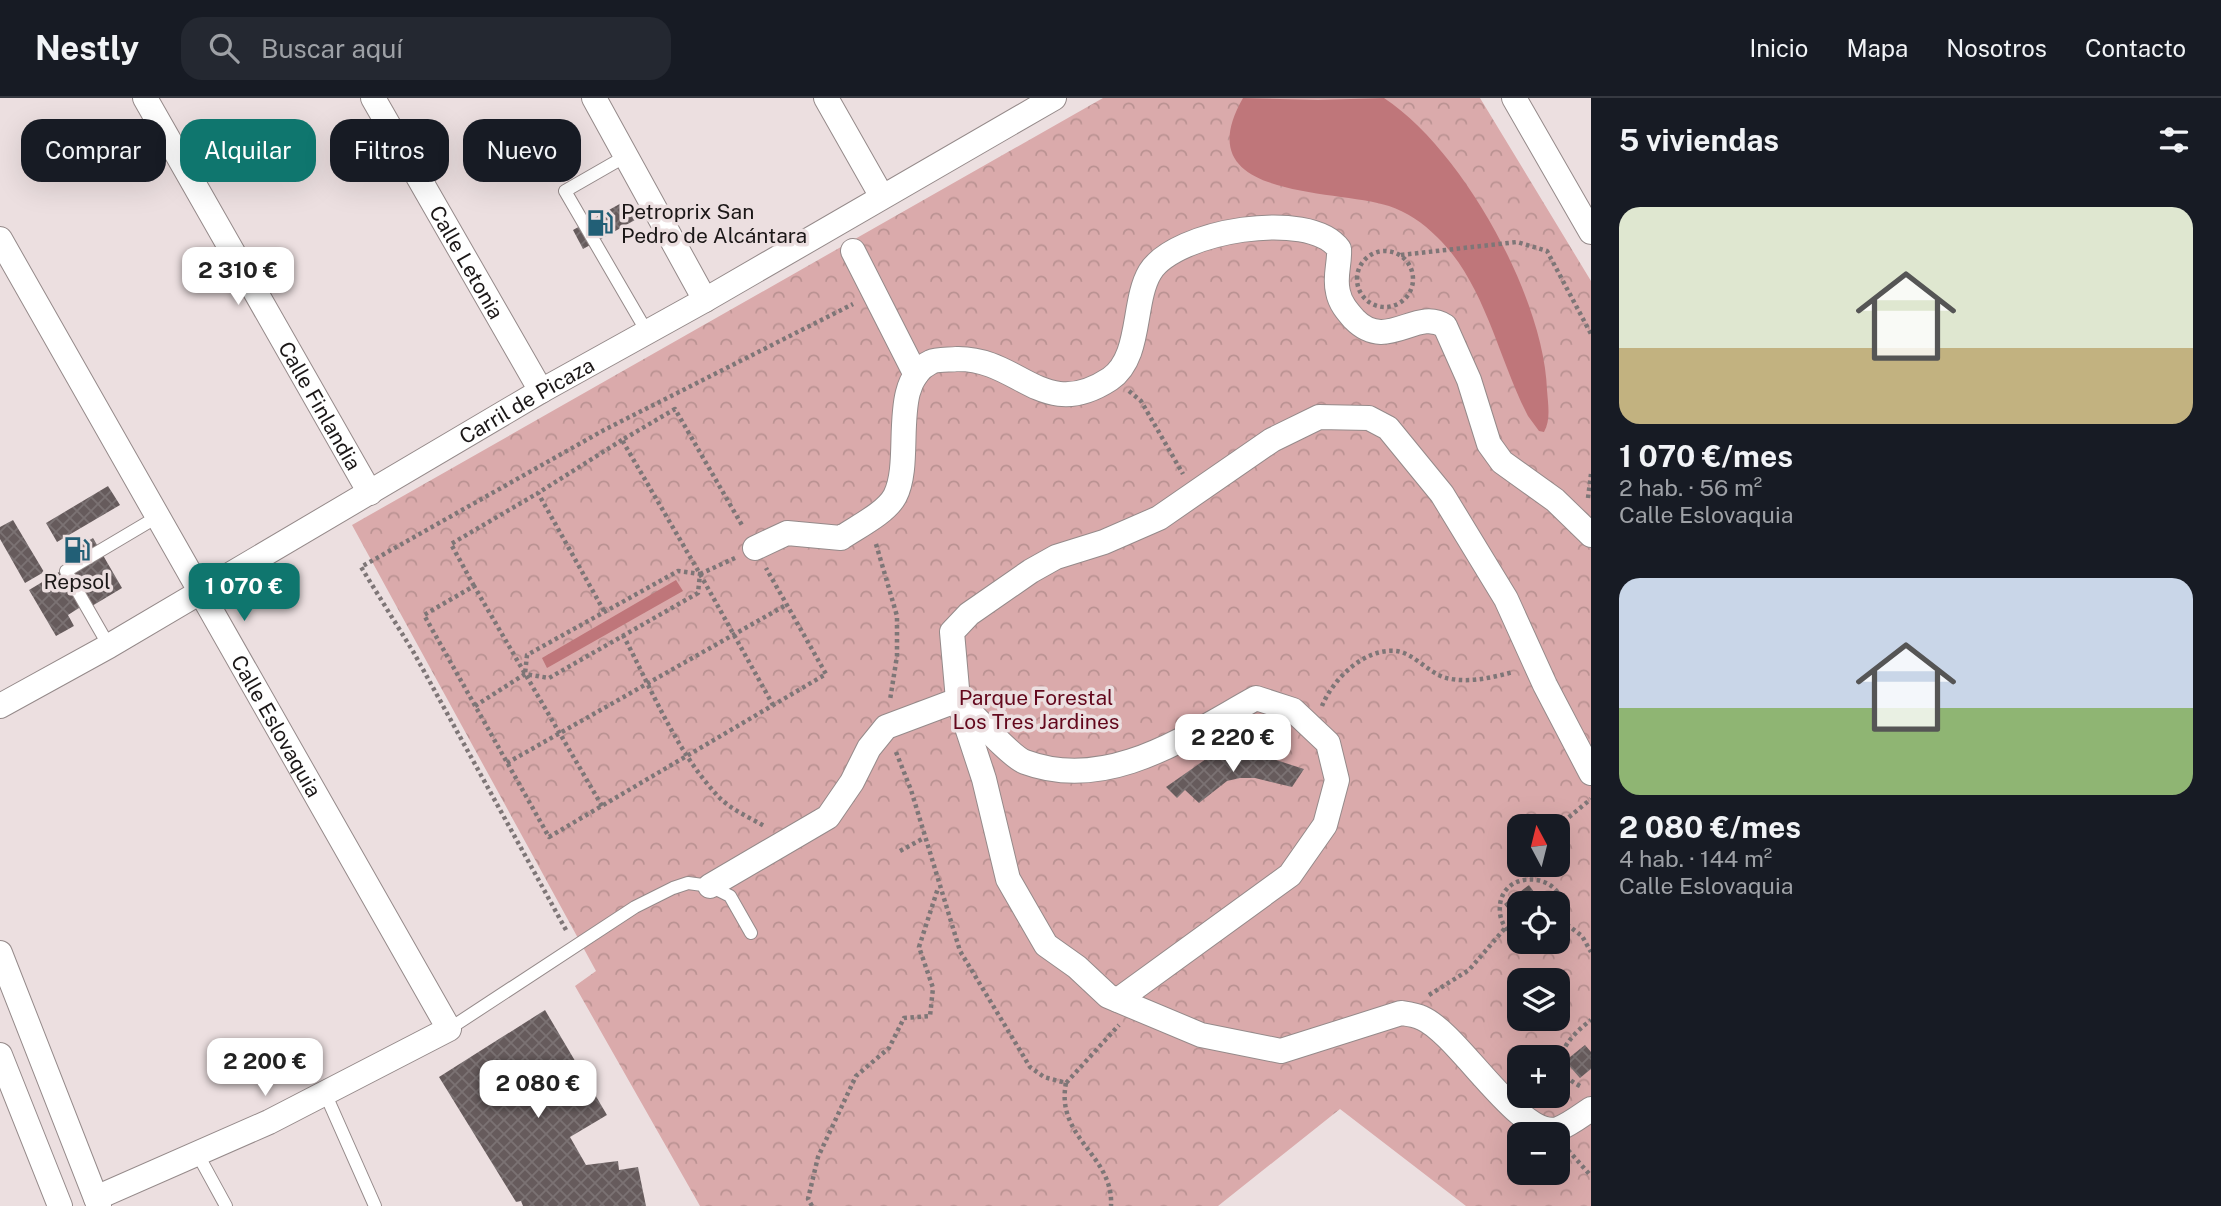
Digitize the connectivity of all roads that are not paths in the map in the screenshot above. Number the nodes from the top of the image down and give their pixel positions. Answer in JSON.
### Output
{"nodes":[{"id":1,"x":145,"y":98,"type":"edge"},
{"id":2,"x":373,"y":98,"type":"edge"},
{"id":3,"x":594,"y":98,"type":"edge"},
{"id":4,"x":826,"y":98,"type":"edge"},
{"id":5,"x":1054,"y":98,"type":"edge"},
{"id":6,"x":1514,"y":98,"type":"edge"},
{"id":7,"x":626,"y":156,"type":"junction"},
{"id":8,"x":881,"y":195,"type":"junction"},
{"id":9,"x":1591,"y":232,"type":"edge"},
{"id":10,"x":0,"y":239,"type":"edge"},
{"id":11,"x":853,"y":251,"type":"dead end"},
{"id":12,"x":705,"y":300,"type":"junction"},
{"id":13,"x":647,"y":332,"type":"junction"},
{"id":14,"x":916,"y":375,"type":"junction"},
{"id":15,"x":541,"y":391,"type":"junction"},
{"id":16,"x":370,"y":493,"type":"junction"},
{"id":17,"x":157,"y":517,"type":"junction"},
{"id":18,"x":1591,"y":535,"type":"edge"},
{"id":19,"x":755,"y":548,"type":"road end"},
{"id":20,"x":200,"y":593,"type":"junction"},
{"id":21,"x":109,"y":646,"type":"junction"},
{"id":22,"x":958,"y":700,"type":"junction"},
{"id":23,"x":0,"y":706,"type":"edge"},
{"id":24,"x":1591,"y":773,"type":"edge"},
{"id":25,"x":709,"y":886,"type":"junction"},
{"id":26,"x":751,"y":933,"type":"dead end"},
{"id":27,"x":0,"y":953,"type":"edge"},
{"id":28,"x":1127,"y":1004,"type":"junction"},
{"id":29,"x":449,"y":1029,"type":"junction"},
{"id":30,"x":0,"y":1055,"type":"edge"},
{"id":31,"x":325,"y":1093,"type":"junction"},
{"id":32,"x":1590,"y":1099,"type":"edge"},
{"id":33,"x":197,"y":1153,"type":"junction"},
{"id":34,"x":97,"y":1202,"type":"edge"},
{"id":35,"x":60,"y":1206,"type":"edge"},
{"id":36,"x":226,"y":1206,"type":"edge"},
{"id":37,"x":375,"y":1206,"type":"edge"}],
"edges":[{"from":1,"to":16,"type":"street","name":"Calle Finlandia"},
{"from":2,"to":15,"type":"street","name":"Calle Letonia"},
{"from":3,"to":7,"type":"street"},
{"from":4,"to":8,"type":"street"},
{"from":5,"to":8,"type":"street","name":"Carril de Picaza"},
{"from":6,"to":9,"type":"street"},
{"from":7,"to":12,"type":"street"},
{"from":7,"to":13,"type":"lane"},
{"from":8,"to":12,"type":"street","name":"Carril de Picaza"},
{"from":10,"to":17,"type":"street","name":"Calle Eslovaquia"},
{"from":11,"to":14,"type":"street"},
{"from":12,"to":13,"type":"street","name":"Carril de Picaza"},
{"from":13,"to":15,"type":"street","name":"Carril de Picaza"},
{"from":14,"to":18,"type":"street"},
{"from":14,"to":19,"type":"street"},
{"from":15,"to":16,"type":"street","name":"Carril de Picaza"},
{"from":16,"to":20,"type":"street","name":"Carril de Picaza"},
{"from":17,"to":20,"type":"street","name":"Calle Eslovaquia"},
{"from":17,"to":21,"type":"lane"},
{"from":20,"to":21,"type":"street","name":"Carril de Picaza"},
{"from":20,"to":29,"type":"street","name":"Calle Eslovaquia"},
{"from":21,"to":23,"type":"street","name":"Carril de Picaza"},
{"from":22,"to":24,"type":"street"},
{"from":22,"to":25,"type":"street"},
{"from":22,"to":28,"type":"street"},
{"from":22,"to":28,"type":"street"},
{"from":25,"to":26,"type":"lane"},
{"from":25,"to":29,"type":"lane"},
{"from":27,"to":34,"type":"street"},
{"from":28,"to":32,"type":"street"},
{"from":29,"to":31,"type":"street"},
{"from":30,"to":35,"type":"street"},
{"from":31,"to":33,"type":"street"},
{"from":31,"to":37,"type":"lane"},
{"from":33,"to":34,"type":"street"},
{"from":33,"to":36,"type":"lane"}]}
